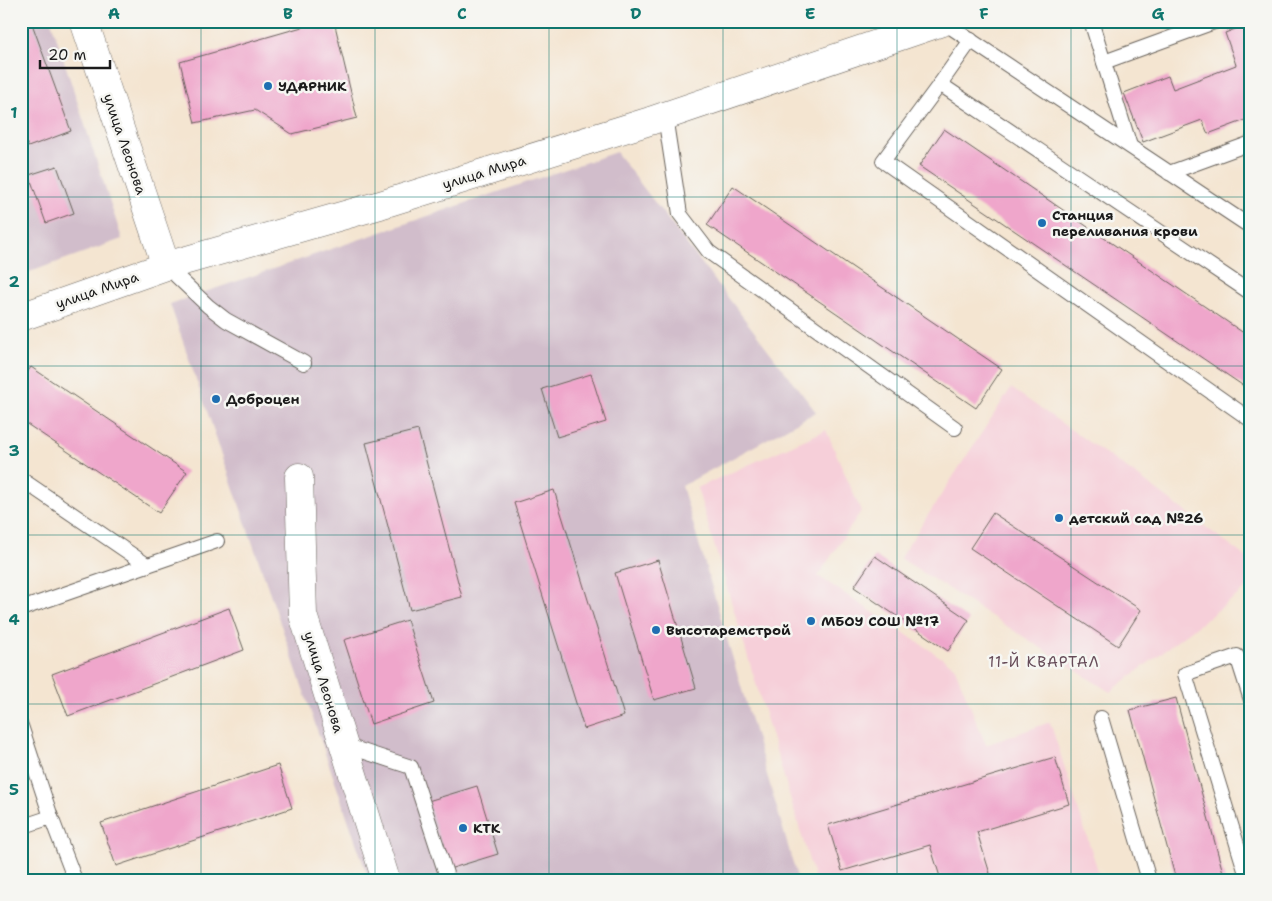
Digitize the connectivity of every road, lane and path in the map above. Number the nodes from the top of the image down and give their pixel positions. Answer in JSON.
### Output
{"nodes":[{"id":1,"x":84,"y":21,"type":"edge"},
{"id":2,"x":1091,"y":21,"type":"edge"},
{"id":3,"x":1217,"y":21,"type":"edge"},
{"id":4,"x":944,"y":22,"type":"edge"},
{"id":5,"x":971,"y":40,"type":"junction"},
{"id":6,"x":1104,"y":62,"type":"junction"},
{"id":7,"x":940,"y":84,"type":"junction"},
{"id":8,"x":665,"y":116,"type":"junction"},
{"id":9,"x":1251,"y":143,"type":"edge"},
{"id":10,"x":1130,"y":146,"type":"junction"},
{"id":11,"x":1169,"y":173,"type":"junction"},
{"id":12,"x":1251,"y":227,"type":"edge"},
{"id":13,"x":166,"y":266,"type":"junction"},
{"id":14,"x":1251,"y":293,"type":"edge"},
{"id":15,"x":21,"y":317,"type":"edge"},
{"id":16,"x":304,"y":363,"type":"dead end"},
{"id":17,"x":1251,"y":420,"type":"edge"},
{"id":18,"x":955,"y":428,"type":"dead end"},
{"id":19,"x":299,"y":477,"type":"dead end"},
{"id":20,"x":21,"y":479,"type":"edge"},
{"id":21,"x":217,"y":540,"type":"dead end"},
{"id":22,"x":147,"y":565,"type":"junction"},
{"id":23,"x":21,"y":609,"type":"edge"},
{"id":24,"x":1251,"y":700,"type":"edge"},
{"id":25,"x":1101,"y":718,"type":"dead end"},
{"id":26,"x":21,"y":726,"type":"edge"},
{"id":27,"x":344,"y":745,"type":"junction"},
{"id":28,"x":51,"y":817,"type":"junction"},
{"id":29,"x":21,"y":827,"type":"edge"},
{"id":30,"x":75,"y":880,"type":"edge"},
{"id":31,"x":386,"y":880,"type":"edge"},
{"id":32,"x":448,"y":880,"type":"edge"},
{"id":33,"x":1149,"y":880,"type":"edge"},
{"id":34,"x":1248,"y":880,"type":"edge"}],
"edges":[{"from":1,"to":13,"type":"street","name":"улица Леонова"},
{"from":2,"to":6,"type":"lane"},
{"from":3,"to":6,"type":"lane"},
{"from":4,"to":5,"type":"lane"},
{"from":4,"to":8,"type":"street","name":"улица Мира"},
{"from":5,"to":7,"type":"lane"},
{"from":5,"to":10,"type":"lane"},
{"from":6,"to":10,"type":"lane"},
{"from":7,"to":14,"type":"lane"},
{"from":7,"to":17,"type":"lane"},
{"from":8,"to":13,"type":"street","name":"улица Мира"},
{"from":8,"to":18,"type":"lane"},
{"from":9,"to":11,"type":"lane"},
{"from":10,"to":11,"type":"lane"},
{"from":11,"to":12,"type":"lane"},
{"from":13,"to":15,"type":"street","name":"улица Мира"},
{"from":13,"to":16,"type":"lane"},
{"from":19,"to":27,"type":"street","name":"улица Леонова"},
{"from":20,"to":22,"type":"lane"},
{"from":21,"to":22,"type":"lane"},
{"from":22,"to":23,"type":"lane"},
{"from":24,"to":34,"type":"lane"},
{"from":25,"to":33,"type":"lane"},
{"from":26,"to":28,"type":"lane"},
{"from":27,"to":31,"type":"street","name":"улица Леонова"},
{"from":27,"to":32,"type":"lane"},
{"from":28,"to":29,"type":"lane"},
{"from":28,"to":30,"type":"lane"}]}
